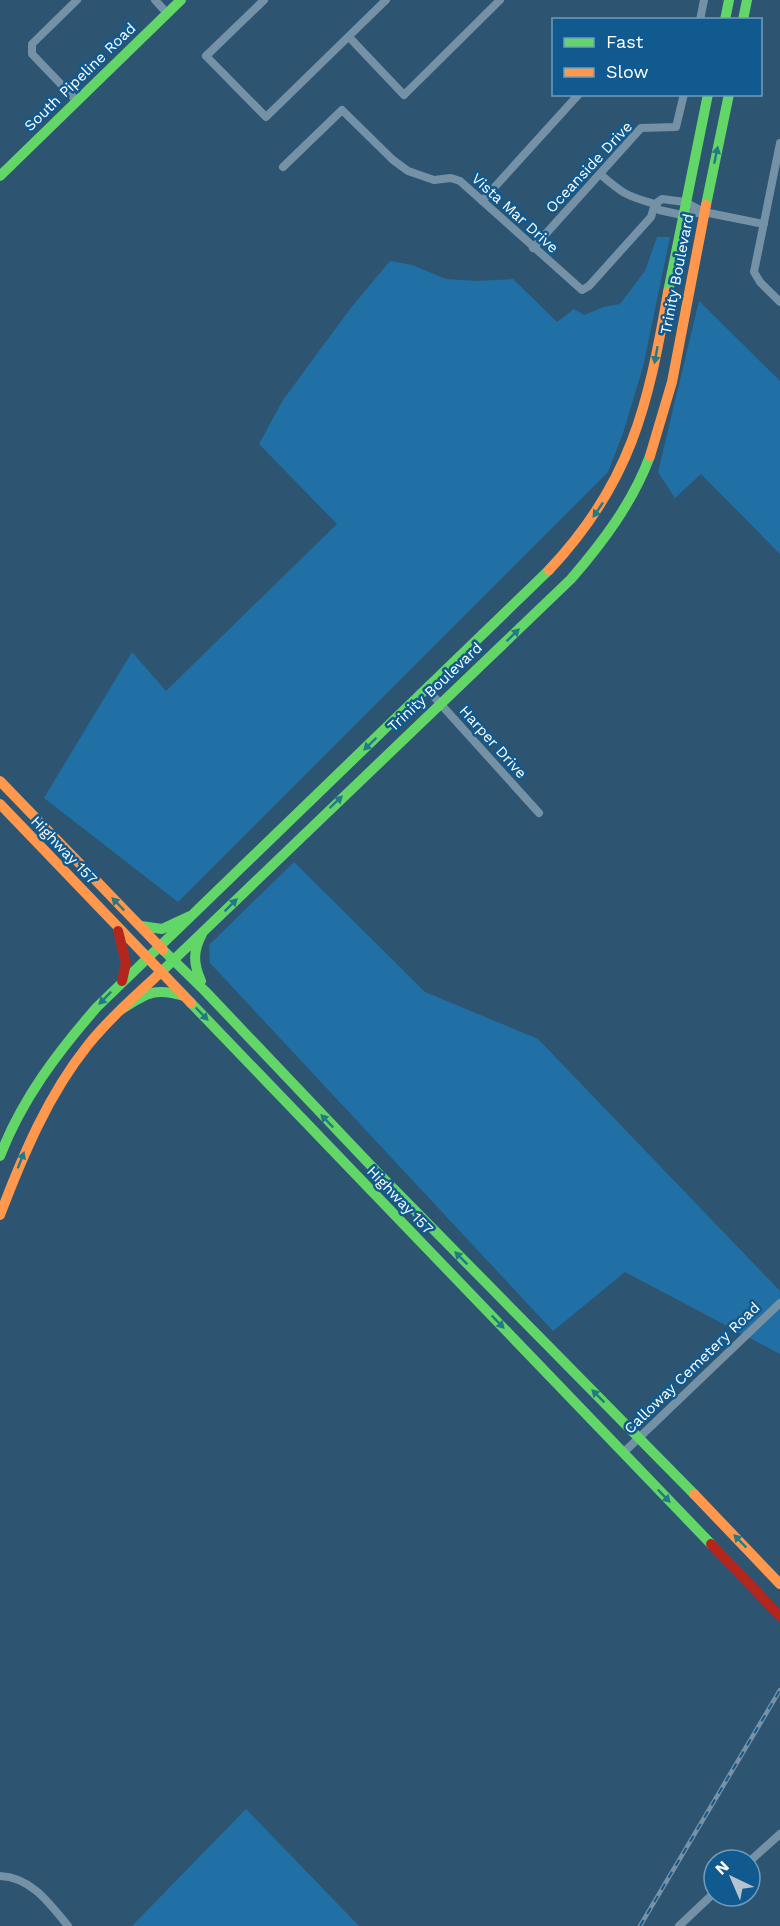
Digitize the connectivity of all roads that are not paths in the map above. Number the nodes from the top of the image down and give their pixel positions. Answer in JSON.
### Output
{"nodes":[{"id":1,"x":77,"y":0,"type":"edge"},
{"id":2,"x":155,"y":0,"type":"edge"},
{"id":3,"x":181,"y":0,"type":"edge"},
{"id":4,"x":264,"y":0,"type":"edge"},
{"id":5,"x":386,"y":0,"type":"edge"},
{"id":6,"x":500,"y":0,"type":"edge"},
{"id":7,"x":704,"y":0,"type":"edge"},
{"id":8,"x":729,"y":0,"type":"edge"},
{"id":9,"x":747,"y":0,"type":"edge"},
{"id":10,"x":167,"y":13,"type":"junction"},
{"id":11,"x":700,"y":18,"type":"edge"},
{"id":12,"x":725,"y":18,"type":"edge"},
{"id":13,"x":743,"y":18,"type":"edge"},
{"id":14,"x":349,"y":37,"type":"junction"},
{"id":15,"x":577,"y":96,"type":"edge"},
{"id":16,"x":684,"y":96,"type":"edge"},
{"id":17,"x":708,"y":96,"type":"edge"},
{"id":18,"x":729,"y":96,"type":"edge"},
{"id":19,"x":77,"y":101,"type":"junction"},
{"id":20,"x":780,"y":143,"type":"edge"},
{"id":21,"x":283,"y":167,"type":"dead end"},
{"id":22,"x":600,"y":174,"type":"junction"},
{"id":23,"x":0,"y":176,"type":"edge"},
{"id":24,"x":482,"y":201,"type":"junction"},
{"id":25,"x":685,"y":202,"type":"junction"},
{"id":26,"x":655,"y":204,"type":"junction"},
{"id":27,"x":704,"y":212,"type":"junction"},
{"id":28,"x":682,"y":215,"type":"junction"},
{"id":29,"x":764,"y":224,"type":"junction"},
{"id":30,"x":533,"y":248,"type":"junction"},
{"id":31,"x":780,"y":302,"type":"edge"},
{"id":32,"x":427,"y":689,"type":"junction"},
{"id":33,"x":440,"y":704,"type":"junction"},
{"id":34,"x":0,"y":781,"type":"edge"},
{"id":35,"x":0,"y":804,"type":"edge"},
{"id":36,"x":539,"y":813,"type":"dead end"},
{"id":37,"x":281,"y":829,"type":"junction"},
{"id":38,"x":294,"y":843,"type":"junction"},
{"id":39,"x":190,"y":916,"type":"junction"},
{"id":40,"x":138,"y":925,"type":"junction"},
{"id":41,"x":117,"y":927,"type":"junction"},
{"id":42,"x":202,"y":934,"type":"junction"},
{"id":43,"x":161,"y":945,"type":"junction"},
{"id":44,"x":148,"y":958,"type":"junction"},
{"id":45,"x":175,"y":960,"type":"junction"},
{"id":46,"x":161,"y":972,"type":"junction"},
{"id":47,"x":122,"y":981,"type":"junction"},
{"id":48,"x":205,"y":991,"type":"junction"},
{"id":49,"x":185,"y":996,"type":"junction"},
{"id":50,"x":122,"y":1010,"type":"junction"},
{"id":51,"x":0,"y":1156,"type":"edge"},
{"id":52,"x":368,"y":1163,"type":"junction"},
{"id":53,"x":355,"y":1175,"type":"junction"},
{"id":54,"x":0,"y":1215,"type":"edge"},
{"id":55,"x":780,"y":1303,"type":"edge"},
{"id":56,"x":640,"y":1438,"type":"junction"},
{"id":57,"x":624,"y":1453,"type":"junction"},
{"id":58,"x":780,"y":1584,"type":"edge"},
{"id":59,"x":780,"y":1616,"type":"edge"},
{"id":60,"x":780,"y":1834,"type":"edge"},
{"id":61,"x":762,"y":1850,"type":"edge"},
{"id":62,"x":0,"y":1876,"type":"edge"},
{"id":63,"x":702,"y":1904,"type":"edge"},
{"id":64,"x":68,"y":1926,"type":"edge"},
{"id":65,"x":679,"y":1926,"type":"edge"}],
"edges":[{"from":1,"to":19,"type":"street"},
{"from":2,"to":10,"type":"street"},
{"from":3,"to":10,"type":"main road","name":"South Pipeline Road"},
{"from":4,"to":14,"type":"street"},
{"from":5,"to":14,"type":"street"},
{"from":6,"to":14,"type":"street"},
{"from":7,"to":11,"type":"street"},
{"from":8,"to":12,"type":"main road"},
{"from":9,"to":13,"type":"main road"},
{"from":10,"to":19,"type":"main road","name":"South Pipeline Road"},
{"from":15,"to":24,"type":"street"},
{"from":16,"to":22,"type":"street","name":"Oceanside Drive"},
{"from":17,"to":25,"type":"main road","name":"Trinity Boulevard"},
{"from":27,"to":18,"type":"main road","name":"Trinity Boulevard","one_way":true},
{"from":19,"to":23,"type":"main road","name":"South Pipeline Road"},
{"from":20,"to":29,"type":"street"},
{"from":21,"to":24,"type":"street","name":"Vista Mar Drive"},
{"from":22,"to":26,"type":"street"},
{"from":22,"to":30,"type":"street","name":"Oceanside Drive"},
{"from":24,"to":30,"type":"street","name":"Vista Mar Drive"},
{"from":25,"to":26,"type":"street"},
{"from":25,"to":27,"type":"street"},
{"from":25,"to":28,"type":"main road","name":"Trinity Boulevard"},
{"from":26,"to":28,"type":"street"},
{"from":26,"to":30,"type":"street","name":"Vista Mar Drive"},
{"from":27,"to":28,"type":"street"},
{"from":27,"to":29,"type":"street"},
{"from":33,"to":27,"type":"main road","name":"Trinity Boulevard","one_way":true},
{"from":28,"to":32,"type":"main road","name":"Trinity Boulevard","one_way":true},
{"from":29,"to":31,"type":"street"},
{"from":32,"to":33,"type":"street","name":"Harper Drive"},
{"from":32,"to":37,"type":"main road","name":"Trinity Boulevard","one_way":true},
{"from":33,"to":36,"type":"street","name":"Harper Drive"},
{"from":38,"to":33,"type":"main road","name":"Trinity Boulevard","one_way":true},
{"from":40,"to":34,"type":"main road","name":"Highway 157","one_way":true},
{"from":35,"to":41,"type":"main road","name":"Highway 157"},
{"from":37,"to":38,"type":"main road"},
{"from":37,"to":39,"type":"main road","name":"Trinity Boulevard"},
{"from":42,"to":38,"type":"main road","name":"Trinity Boulevard","one_way":true},
{"from":39,"to":40,"type":"main road"},
{"from":39,"to":43,"type":"main road","name":"Trinity Boulevard"},
{"from":40,"to":43,"type":"main road","name":"Highway 157"},
{"from":41,"to":44,"type":"main road","name":"Highway 157"},
{"from":41,"to":47,"type":"main road"},
{"from":42,"to":45,"type":"main road","name":"Trinity Boulevard"},
{"from":42,"to":48,"type":"main road"},
{"from":43,"to":44,"type":"main road","name":"Trinity Boulevard"},
{"from":43,"to":45,"type":"main road","name":"Highway 157"},
{"from":44,"to":46,"type":"main road","name":"Highway 157"},
{"from":44,"to":47,"type":"main road","name":"Trinity Boulevard"},
{"from":45,"to":46,"type":"main road","name":"Trinity Boulevard"},
{"from":45,"to":48,"type":"main road","name":"Highway 157"},
{"from":46,"to":49,"type":"main road","name":"Highway 157"},
{"from":46,"to":50,"type":"main road","name":"Trinity Boulevard"},
{"from":47,"to":51,"type":"main road","name":"Trinity Boulevard","one_way":true},
{"from":52,"to":48,"type":"main road","name":"Highway 157","one_way":true},
{"from":49,"to":50,"type":"main road"},
{"from":49,"to":53,"type":"main road","name":"Highway 157","one_way":true},
{"from":54,"to":50,"type":"main road","name":"Trinity Boulevard","one_way":true},
{"from":52,"to":53,"type":"main road"},
{"from":56,"to":52,"type":"main road","name":"Highway 157","one_way":true},
{"from":53,"to":57,"type":"main road","name":"Highway 157","one_way":true},
{"from":55,"to":56,"type":"street","name":"Calloway Cemetery Road"},
{"from":56,"to":57,"type":"street","name":"Calloway Cemetery Road"},
{"from":58,"to":56,"type":"main road","name":"Highway 157","one_way":true},
{"from":57,"to":59,"type":"main road","name":"Highway 157","one_way":true},
{"from":60,"to":61,"type":"street"},
{"from":62,"to":64,"type":"street"},
{"from":63,"to":65,"type":"street"}]}
